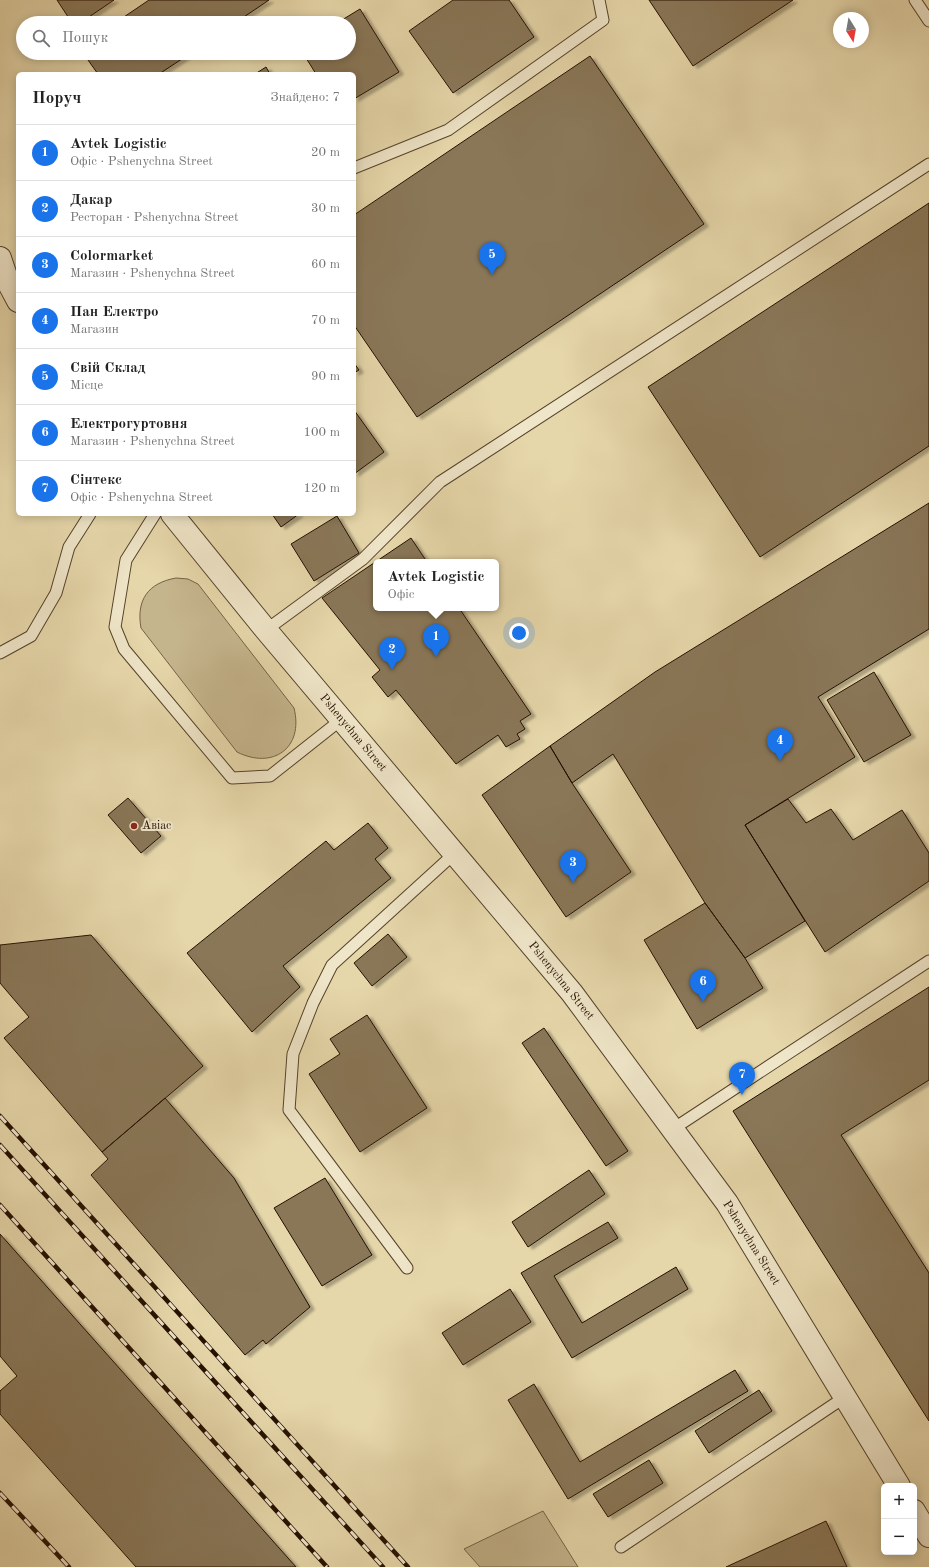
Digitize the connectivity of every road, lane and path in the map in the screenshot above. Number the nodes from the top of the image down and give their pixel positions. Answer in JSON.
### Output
{"nodes":[{"id":1,"x":600,"y":0,"type":"edge"},
{"id":2,"x":915,"y":0,"type":"edge"},
{"id":3,"x":929,"y":21,"type":"edge"},
{"id":4,"x":929,"y":164,"type":"edge"},
{"id":5,"x":356,"y":167,"type":"edge"},
{"id":6,"x":0,"y":258,"type":"edge"},
{"id":7,"x":16,"y":297,"type":"edge"},
{"id":8,"x":89,"y":516,"type":"edge"},
{"id":9,"x":154,"y":516,"type":"edge"},
{"id":10,"x":174,"y":516,"type":"edge"},
{"id":11,"x":266,"y":630,"type":"junction"},
{"id":12,"x":0,"y":653,"type":"edge"},
{"id":13,"x":342,"y":720,"type":"junction"},
{"id":14,"x":455,"y":853,"type":"junction"},
{"id":15,"x":929,"y":961,"type":"edge"},
{"id":16,"x":672,"y":1129,"type":"junction"},
{"id":17,"x":407,"y":1268,"type":"dead end"},
{"id":18,"x":845,"y":1397,"type":"junction"},
{"id":19,"x":897,"y":1483,"type":"edge"},
{"id":20,"x":917,"y":1516,"type":"edge"},
{"id":21,"x":929,"y":1536,"type":"edge"},
{"id":22,"x":621,"y":1547,"type":"dead end"}],
"edges":[{"from":1,"to":5,"type":"lane"},
{"from":2,"to":3,"type":"lane"},
{"from":4,"to":11,"type":"lane"},
{"from":6,"to":7,"type":"street"},
{"from":8,"to":12,"type":"lane"},
{"from":9,"to":13,"type":"lane"},
{"from":10,"to":11,"type":"street","name":"Pshenychna Street"},
{"from":11,"to":13,"type":"street","name":"Pshenychna Street"},
{"from":13,"to":14,"type":"street","name":"Pshenychna Street"},
{"from":14,"to":16,"type":"street","name":"Pshenychna Street"},
{"from":14,"to":17,"type":"lane"},
{"from":15,"to":16,"type":"lane"},
{"from":16,"to":18,"type":"street","name":"Pshenychna Street"},
{"from":18,"to":19,"type":"street","name":"Pshenychna Street"},
{"from":18,"to":22,"type":"lane"},
{"from":20,"to":21,"type":"street"}]}
